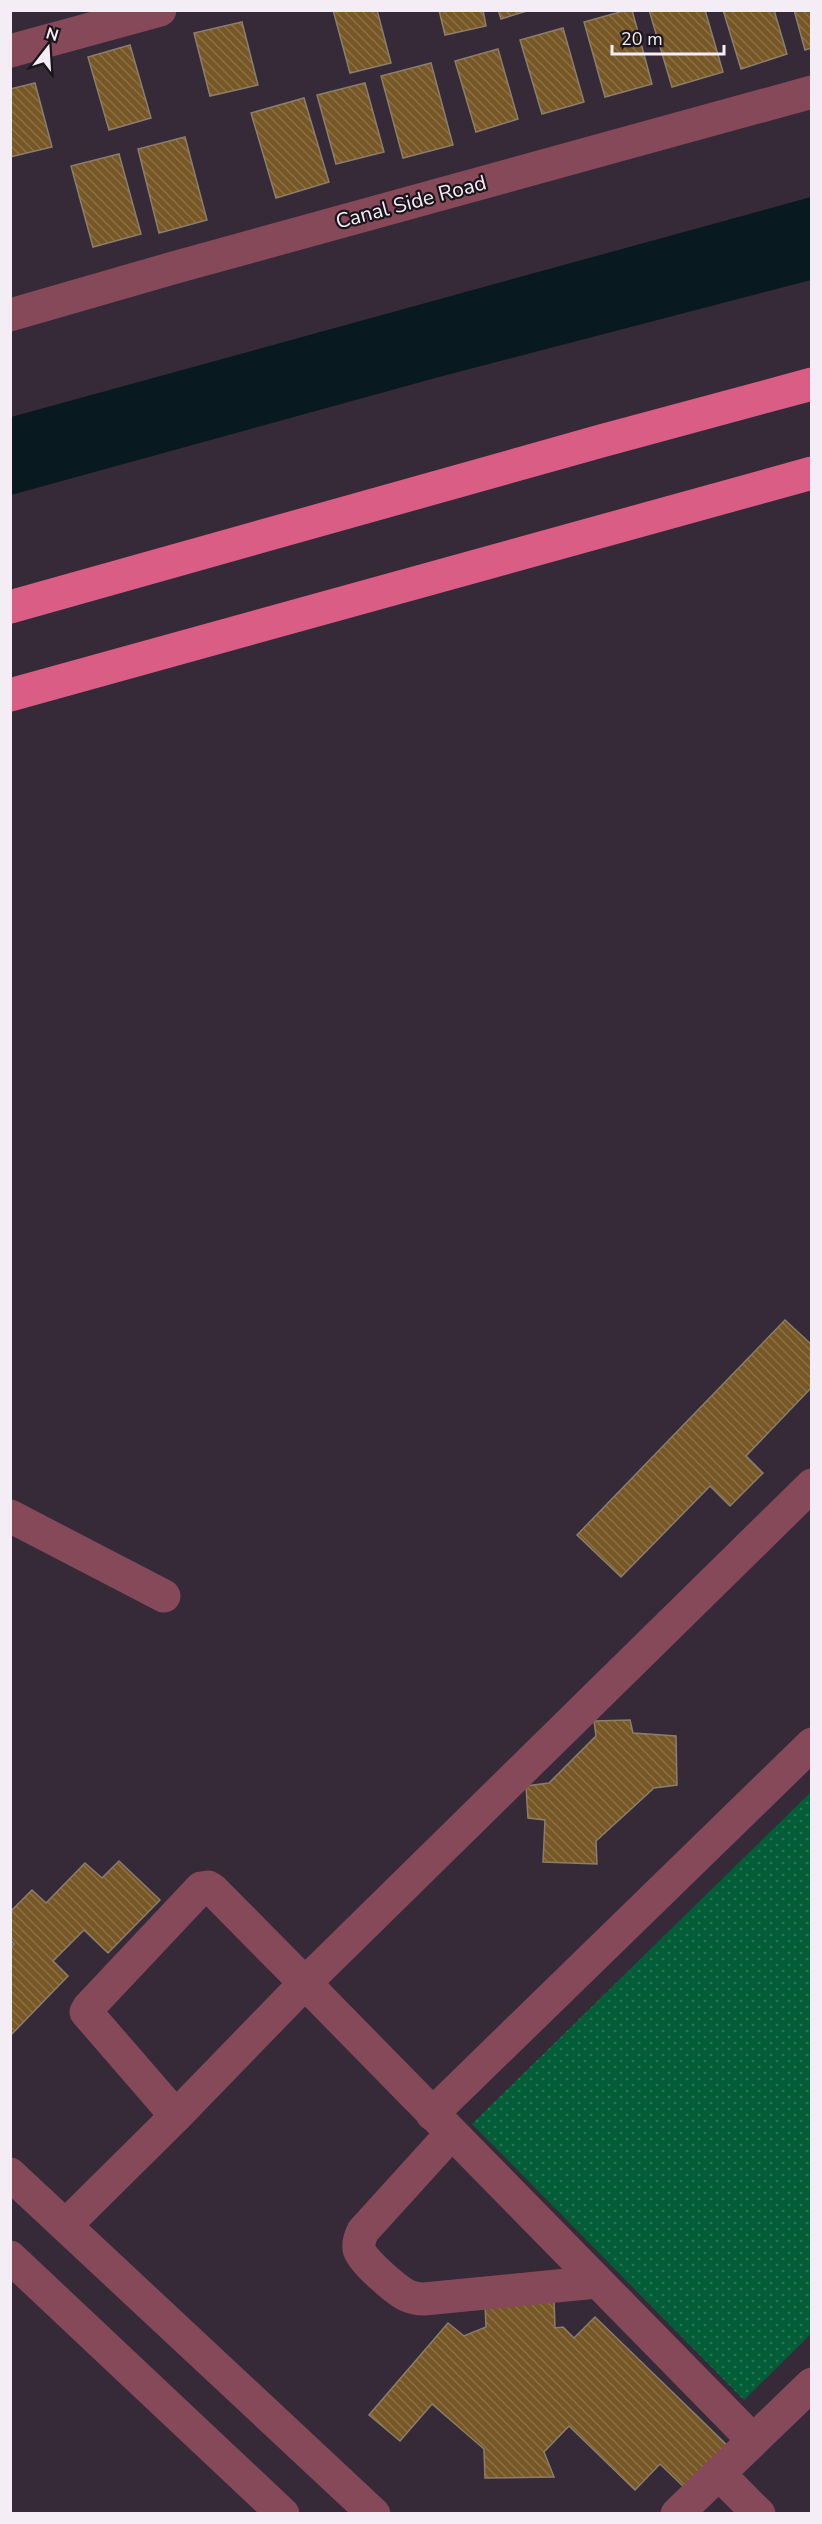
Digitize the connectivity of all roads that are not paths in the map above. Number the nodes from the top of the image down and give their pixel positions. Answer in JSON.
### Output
{"nodes":[{"id":1,"x":160,"y":10,"type":"edge"},
{"id":2,"x":113,"y":17,"type":"edge"},
{"id":3,"x":10,"y":51,"type":"edge"},
{"id":4,"x":812,"y":92,"type":"edge"},
{"id":5,"x":10,"y":315,"type":"edge"},
{"id":6,"x":812,"y":384,"type":"edge"},
{"id":7,"x":812,"y":473,"type":"edge"},
{"id":8,"x":10,"y":607,"type":"edge"},
{"id":9,"x":10,"y":695,"type":"edge"},
{"id":10,"x":812,"y":1485,"type":"edge"},
{"id":11,"x":10,"y":1516,"type":"edge"},
{"id":12,"x":164,"y":1596,"type":"dead end"},
{"id":13,"x":812,"y":1744,"type":"edge"},
{"id":14,"x":304,"y":1983,"type":"junction"},
{"id":15,"x":176,"y":2116,"type":"junction"},
{"id":16,"x":441,"y":2124,"type":"junction"},
{"id":17,"x":10,"y":2174,"type":"edge"},
{"id":18,"x":66,"y":2225,"type":"junction"},
{"id":19,"x":10,"y":2258,"type":"edge"},
{"id":20,"x":597,"y":2282,"type":"junction"},
{"id":21,"x":812,"y":2384,"type":"edge"},
{"id":22,"x":753,"y":2440,"type":"junction"},
{"id":23,"x":719,"y":2474,"type":"junction"},
{"id":24,"x":284,"y":2514,"type":"edge"},
{"id":25,"x":374,"y":2514,"type":"edge"},
{"id":26,"x":677,"y":2514,"type":"edge"},
{"id":27,"x":759,"y":2514,"type":"edge"}],
"edges":[{"from":1,"to":2,"type":"street"},
{"from":2,"to":3,"type":"street"},
{"from":4,"to":5,"type":"street","name":"Canal Side Road"},
{"from":6,"to":8,"type":"main road"},
{"from":7,"to":9,"type":"main road"},
{"from":10,"to":14,"type":"street"},
{"from":11,"to":12,"type":"street"},
{"from":13,"to":16,"type":"street"},
{"from":14,"to":15,"type":"street"},
{"from":14,"to":15,"type":"street"},
{"from":14,"to":16,"type":"street"},
{"from":15,"to":18,"type":"street"},
{"from":16,"to":20,"type":"street"},
{"from":16,"to":20,"type":"street"},
{"from":17,"to":18,"type":"street"},
{"from":18,"to":25,"type":"street"},
{"from":19,"to":24,"type":"street"},
{"from":20,"to":22,"type":"street"},
{"from":21,"to":22,"type":"street"},
{"from":22,"to":23,"type":"street"},
{"from":23,"to":26,"type":"street"},
{"from":23,"to":27,"type":"street"}]}
